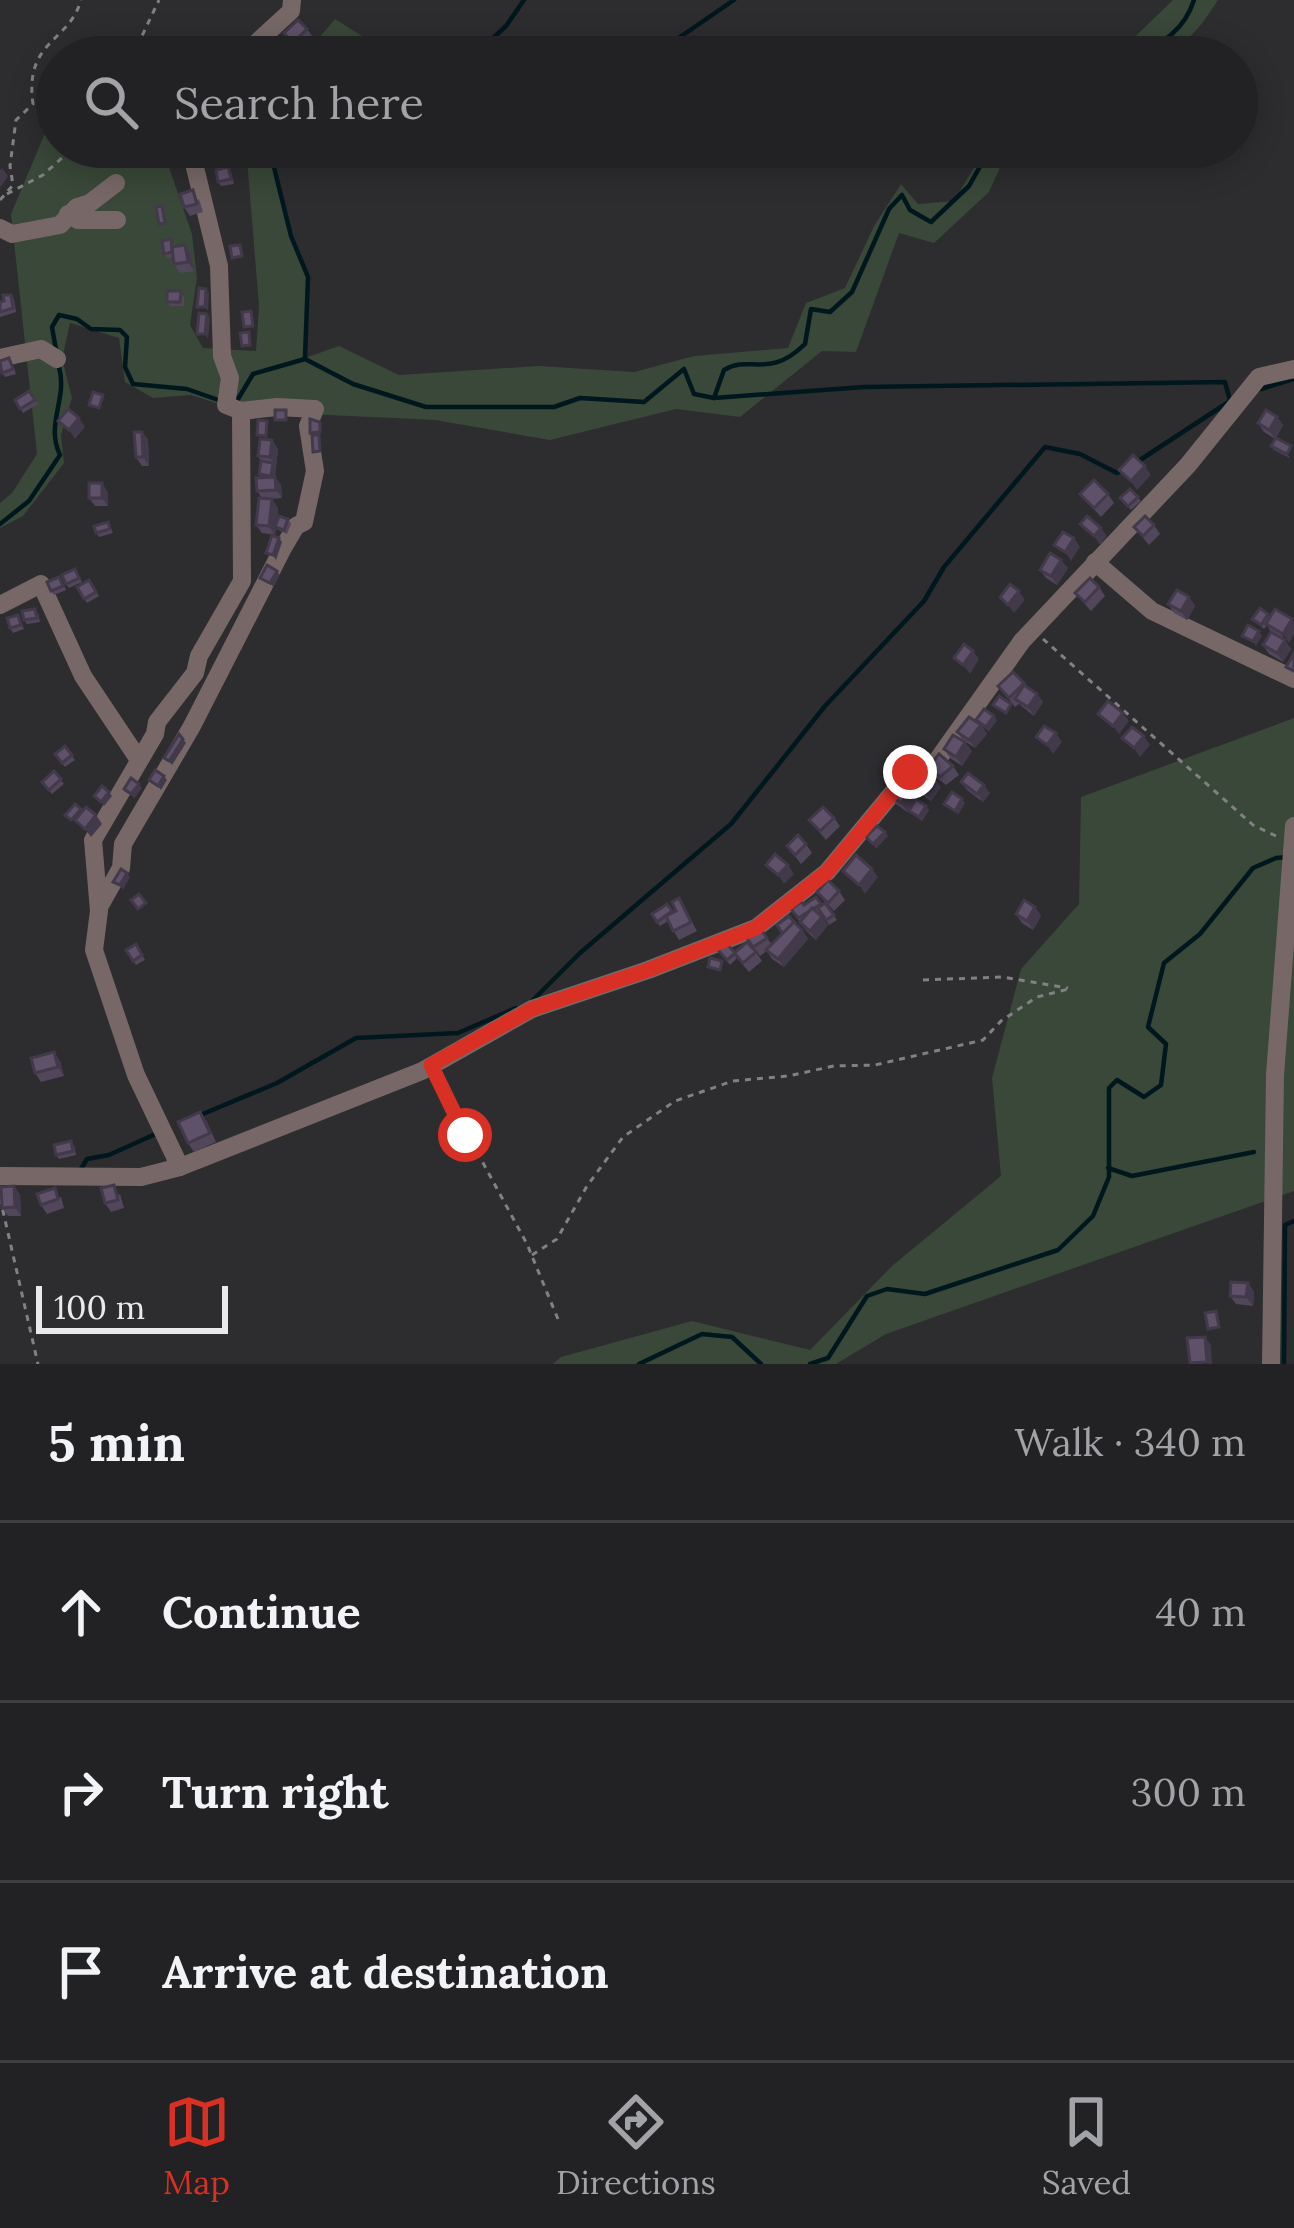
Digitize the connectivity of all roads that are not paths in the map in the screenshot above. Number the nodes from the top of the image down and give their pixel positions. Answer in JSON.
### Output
{"nodes":[{"id":1,"x":292,"y":0,"type":"edge"},
{"id":2,"x":264,"y":36,"type":"edge"},
{"id":3,"x":195,"y":168,"type":"edge"},
{"id":4,"x":116,"y":183,"type":"dead end"},
{"id":5,"x":64,"y":220,"type":"junction"},
{"id":6,"x":117,"y":220,"type":"dead end"},
{"id":7,"x":0,"y":228,"type":"edge"},
{"id":8,"x":0,"y":358,"type":"edge"},
{"id":9,"x":57,"y":359,"type":"dead end"},
{"id":10,"x":1294,"y":368,"type":"edge"},
{"id":11,"x":241,"y":411,"type":"junction"},
{"id":12,"x":1095,"y":562,"type":"junction"},
{"id":13,"x":0,"y":605,"type":"edge"},
{"id":14,"x":1294,"y":679,"type":"edge"},
{"id":15,"x":139,"y":760,"type":"junction"},
{"id":16,"x":1292,"y":835,"type":"edge"},
{"id":17,"x":98,"y":907,"type":"junction"},
{"id":18,"x":180,"y":1167,"type":"junction"},
{"id":19,"x":0,"y":1176,"type":"edge"},
{"id":20,"x":1271,"y":1364,"type":"edge"}],
"edges":[{"from":1,"to":2,"type":"street"},
{"from":3,"to":11,"type":"street"},
{"from":4,"to":5,"type":"street"},
{"from":5,"to":6,"type":"street"},
{"from":5,"to":7,"type":"street"},
{"from":8,"to":9,"type":"street"},
{"from":10,"to":12,"type":"street"},
{"from":11,"to":15,"type":"street"},
{"from":11,"to":17,"type":"street"},
{"from":12,"to":14,"type":"street"},
{"from":12,"to":18,"type":"street"},
{"from":13,"to":15,"type":"street"},
{"from":15,"to":17,"type":"street"},
{"from":16,"to":20,"type":"street"},
{"from":17,"to":18,"type":"street"},
{"from":18,"to":19,"type":"street"}]}
